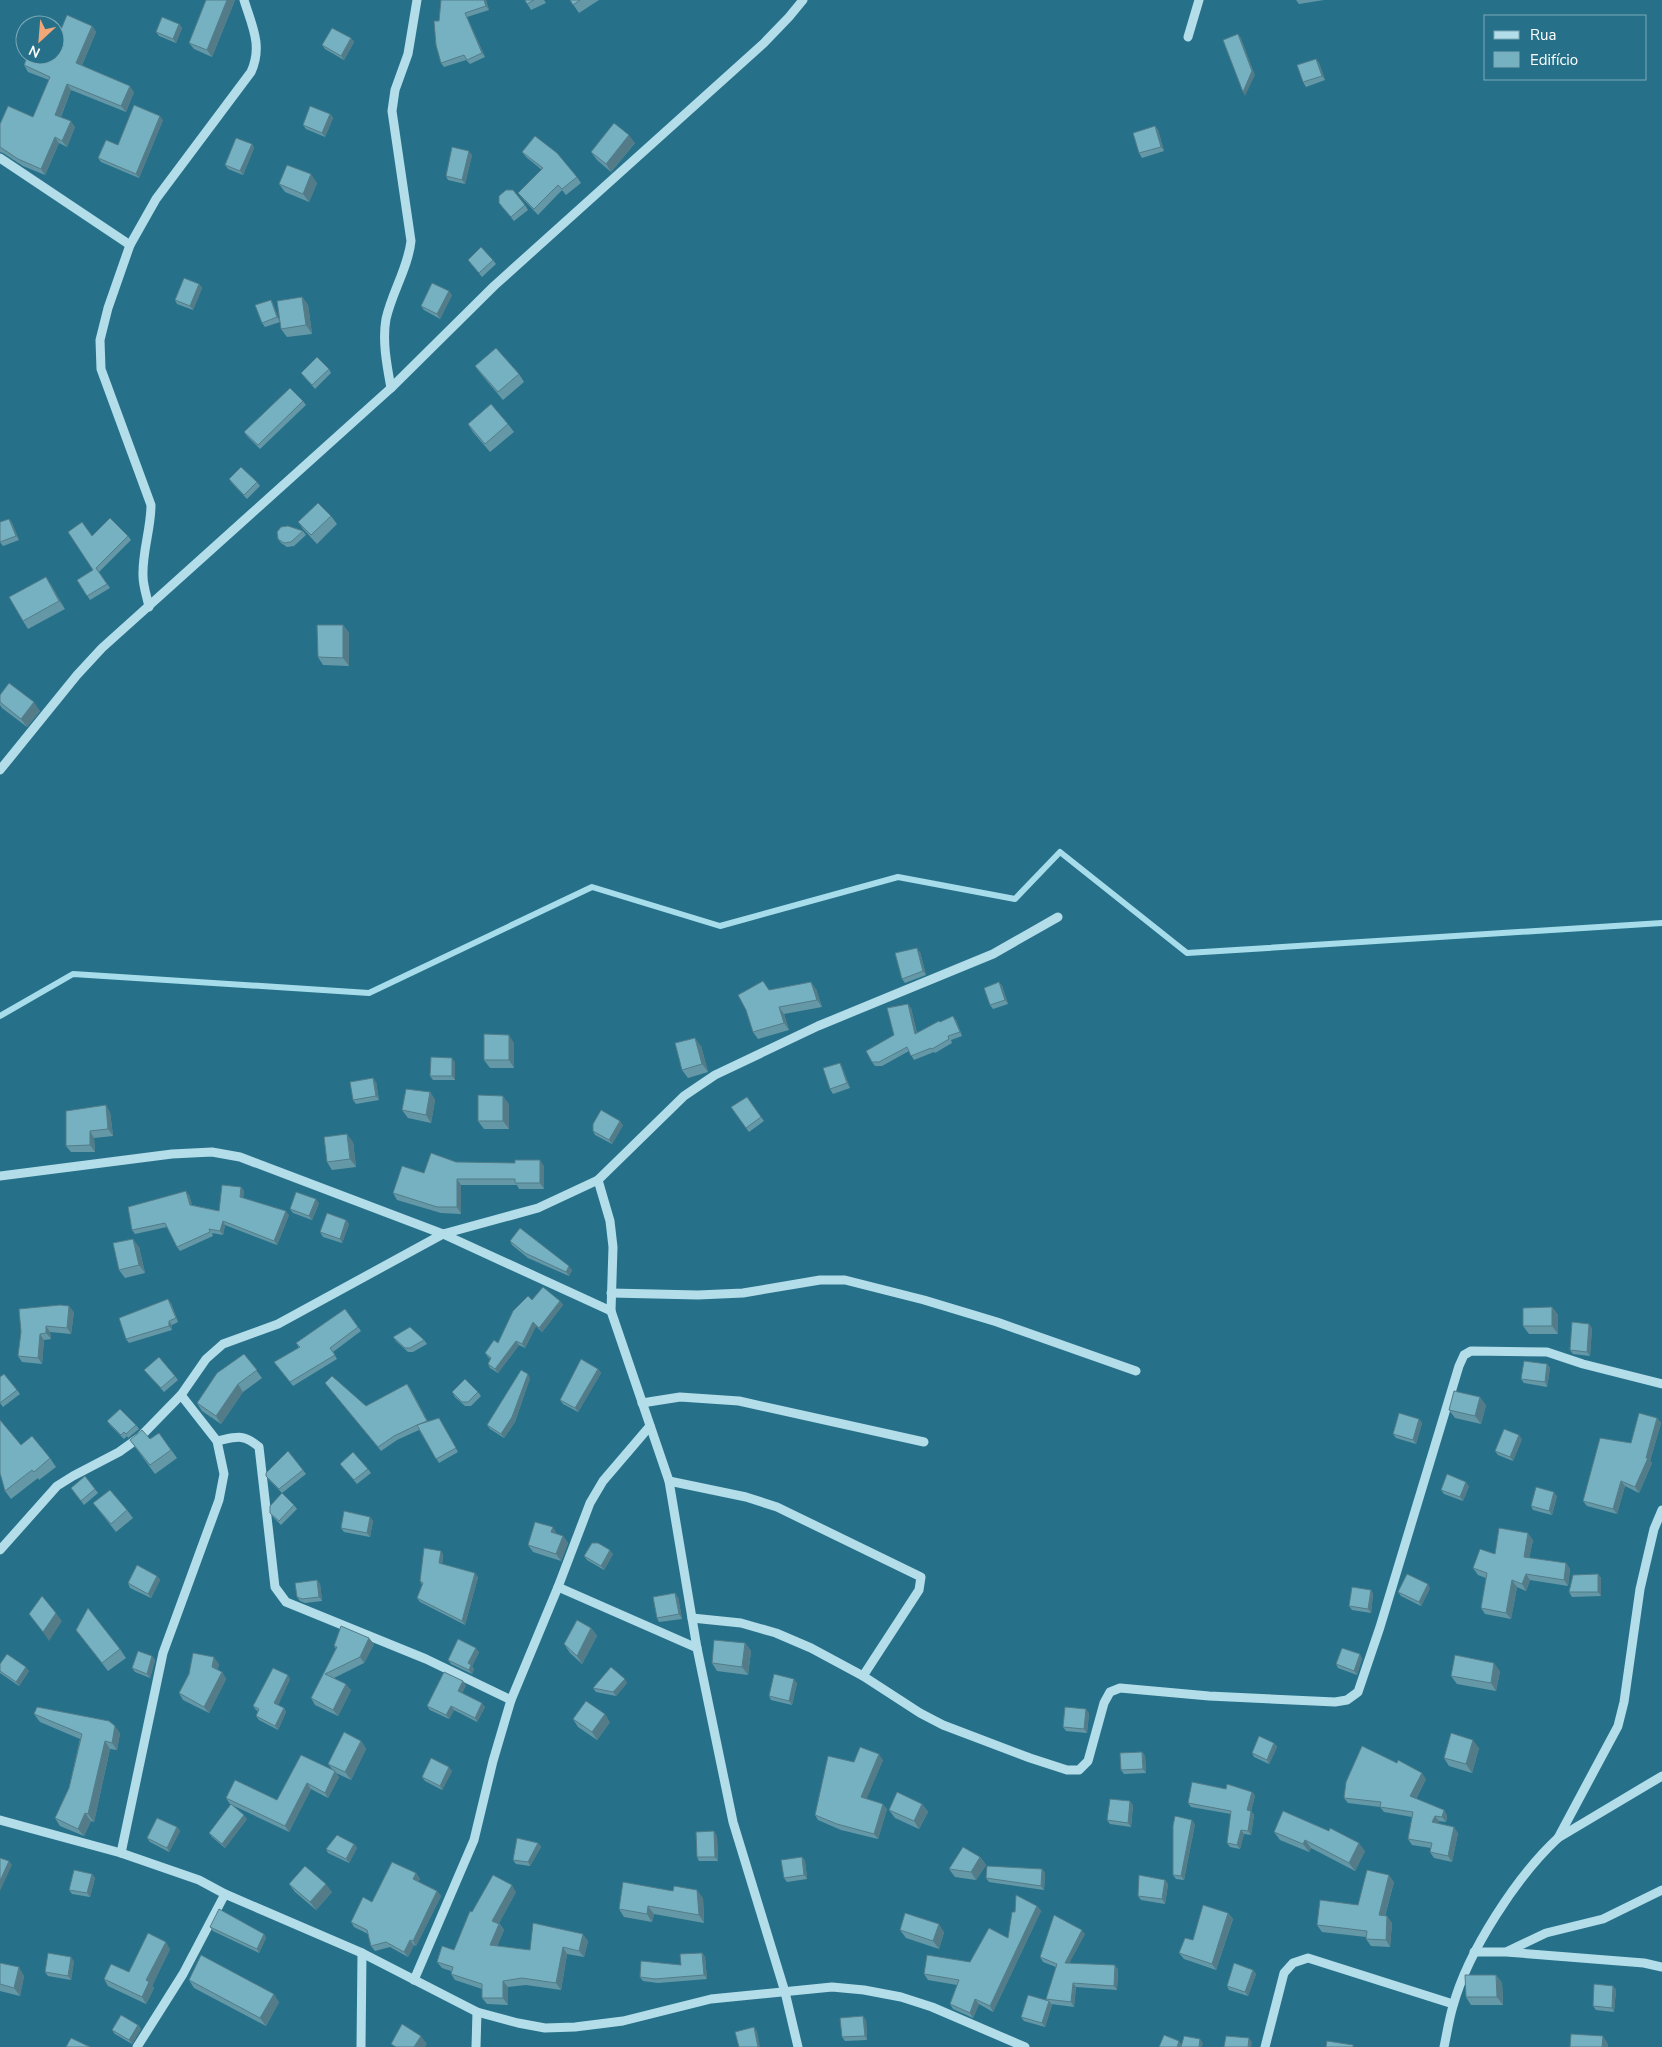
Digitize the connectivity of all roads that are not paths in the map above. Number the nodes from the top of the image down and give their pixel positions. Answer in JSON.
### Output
{"nodes":[{"id":1,"x":244,"y":0,"type":"edge"},
{"id":2,"x":417,"y":0,"type":"edge"},
{"id":3,"x":803,"y":0,"type":"edge"},
{"id":4,"x":1199,"y":0,"type":"edge"},
{"id":5,"x":1188,"y":37,"type":"dead end"},
{"id":6,"x":0,"y":158,"type":"edge"},
{"id":7,"x":130,"y":245,"type":"junction"},
{"id":8,"x":391,"y":388,"type":"junction"},
{"id":9,"x":149,"y":607,"type":"junction"},
{"id":10,"x":0,"y":770,"type":"edge"},
{"id":11,"x":1058,"y":917,"type":"dead end"},
{"id":12,"x":0,"y":1176,"type":"edge"},
{"id":13,"x":598,"y":1180,"type":"junction"},
{"id":14,"x":444,"y":1234,"type":"junction"},
{"id":15,"x":611,"y":1293,"type":"junction"},
{"id":16,"x":611,"y":1311,"type":"junction"},
{"id":17,"x":1136,"y":1372,"type":"dead end"},
{"id":18,"x":1662,"y":1384,"type":"edge"},
{"id":19,"x":181,"y":1395,"type":"junction"},
{"id":20,"x":642,"y":1403,"type":"junction"},
{"id":21,"x":650,"y":1426,"type":"junction"},
{"id":22,"x":217,"y":1441,"type":"junction"},
{"id":23,"x":924,"y":1442,"type":"dead end"},
{"id":24,"x":669,"y":1481,"type":"junction"},
{"id":25,"x":1662,"y":1510,"type":"edge"},
{"id":26,"x":1,"y":1547,"type":"edge"},
{"id":27,"x":558,"y":1587,"type":"junction"},
{"id":28,"x":692,"y":1618,"type":"junction"},
{"id":29,"x":697,"y":1648,"type":"junction"},
{"id":30,"x":863,"y":1676,"type":"junction"},
{"id":31,"x":511,"y":1700,"type":"junction"},
{"id":32,"x":1662,"y":1776,"type":"edge"},
{"id":33,"x":0,"y":1820,"type":"edge"},
{"id":34,"x":1558,"y":1838,"type":"junction"},
{"id":35,"x":121,"y":1853,"type":"junction"},
{"id":36,"x":1662,"y":1890,"type":"edge"},
{"id":37,"x":224,"y":1894,"type":"junction"},
{"id":38,"x":1474,"y":1952,"type":"junction"},
{"id":39,"x":1506,"y":1952,"type":"junction"},
{"id":40,"x":362,"y":1953,"type":"junction"},
{"id":41,"x":1662,"y":1966,"type":"edge"},
{"id":42,"x":414,"y":1980,"type":"junction"},
{"id":43,"x":785,"y":1992,"type":"junction"},
{"id":44,"x":1453,"y":2004,"type":"junction"},
{"id":45,"x":477,"y":2012,"type":"junction"},
{"id":46,"x":137,"y":2047,"type":"edge"},
{"id":47,"x":361,"y":2047,"type":"edge"},
{"id":48,"x":476,"y":2047,"type":"edge"},
{"id":49,"x":798,"y":2047,"type":"edge"},
{"id":50,"x":1025,"y":2047,"type":"edge"},
{"id":51,"x":1265,"y":2047,"type":"edge"},
{"id":52,"x":1444,"y":2047,"type":"edge"}],
"edges":[{"from":1,"to":7,"type":"street"},
{"from":2,"to":8,"type":"street"},
{"from":3,"to":8,"type":"street"},
{"from":4,"to":5,"type":"street"},
{"from":6,"to":7,"type":"street"},
{"from":7,"to":9,"type":"street"},
{"from":8,"to":9,"type":"street"},
{"from":9,"to":10,"type":"street"},
{"from":11,"to":13,"type":"street"},
{"from":12,"to":14,"type":"street"},
{"from":13,"to":14,"type":"street"},
{"from":13,"to":15,"type":"street"},
{"from":14,"to":16,"type":"street"},
{"from":14,"to":19,"type":"street"},
{"from":15,"to":16,"type":"street"},
{"from":15,"to":17,"type":"street"},
{"from":16,"to":20,"type":"street"},
{"from":18,"to":30,"type":"street"},
{"from":19,"to":22,"type":"street"},
{"from":19,"to":26,"type":"street"},
{"from":20,"to":21,"type":"street"},
{"from":20,"to":23,"type":"street"},
{"from":21,"to":24,"type":"street"},
{"from":21,"to":27,"type":"street"},
{"from":22,"to":31,"type":"street"},
{"from":22,"to":35,"type":"street"},
{"from":24,"to":28,"type":"street"},
{"from":24,"to":30,"type":"street"},
{"from":25,"to":34,"type":"street"},
{"from":27,"to":29,"type":"street"},
{"from":27,"to":31,"type":"street"},
{"from":28,"to":29,"type":"street"},
{"from":28,"to":30,"type":"street"},
{"from":29,"to":43,"type":"street"},
{"from":31,"to":42,"type":"street"},
{"from":32,"to":34,"type":"street"},
{"from":33,"to":35,"type":"street"},
{"from":34,"to":38,"type":"street"},
{"from":35,"to":37,"type":"street"},
{"from":36,"to":39,"type":"street"},
{"from":37,"to":40,"type":"street"},
{"from":37,"to":46,"type":"street"},
{"from":38,"to":39,"type":"street"},
{"from":38,"to":44,"type":"street"},
{"from":39,"to":41,"type":"street"},
{"from":40,"to":42,"type":"street"},
{"from":40,"to":47,"type":"street"},
{"from":42,"to":45,"type":"street"},
{"from":43,"to":45,"type":"street"},
{"from":43,"to":49,"type":"street"},
{"from":43,"to":50,"type":"street"},
{"from":44,"to":51,"type":"street"},
{"from":44,"to":52,"type":"street"},
{"from":45,"to":48,"type":"street"}]}
